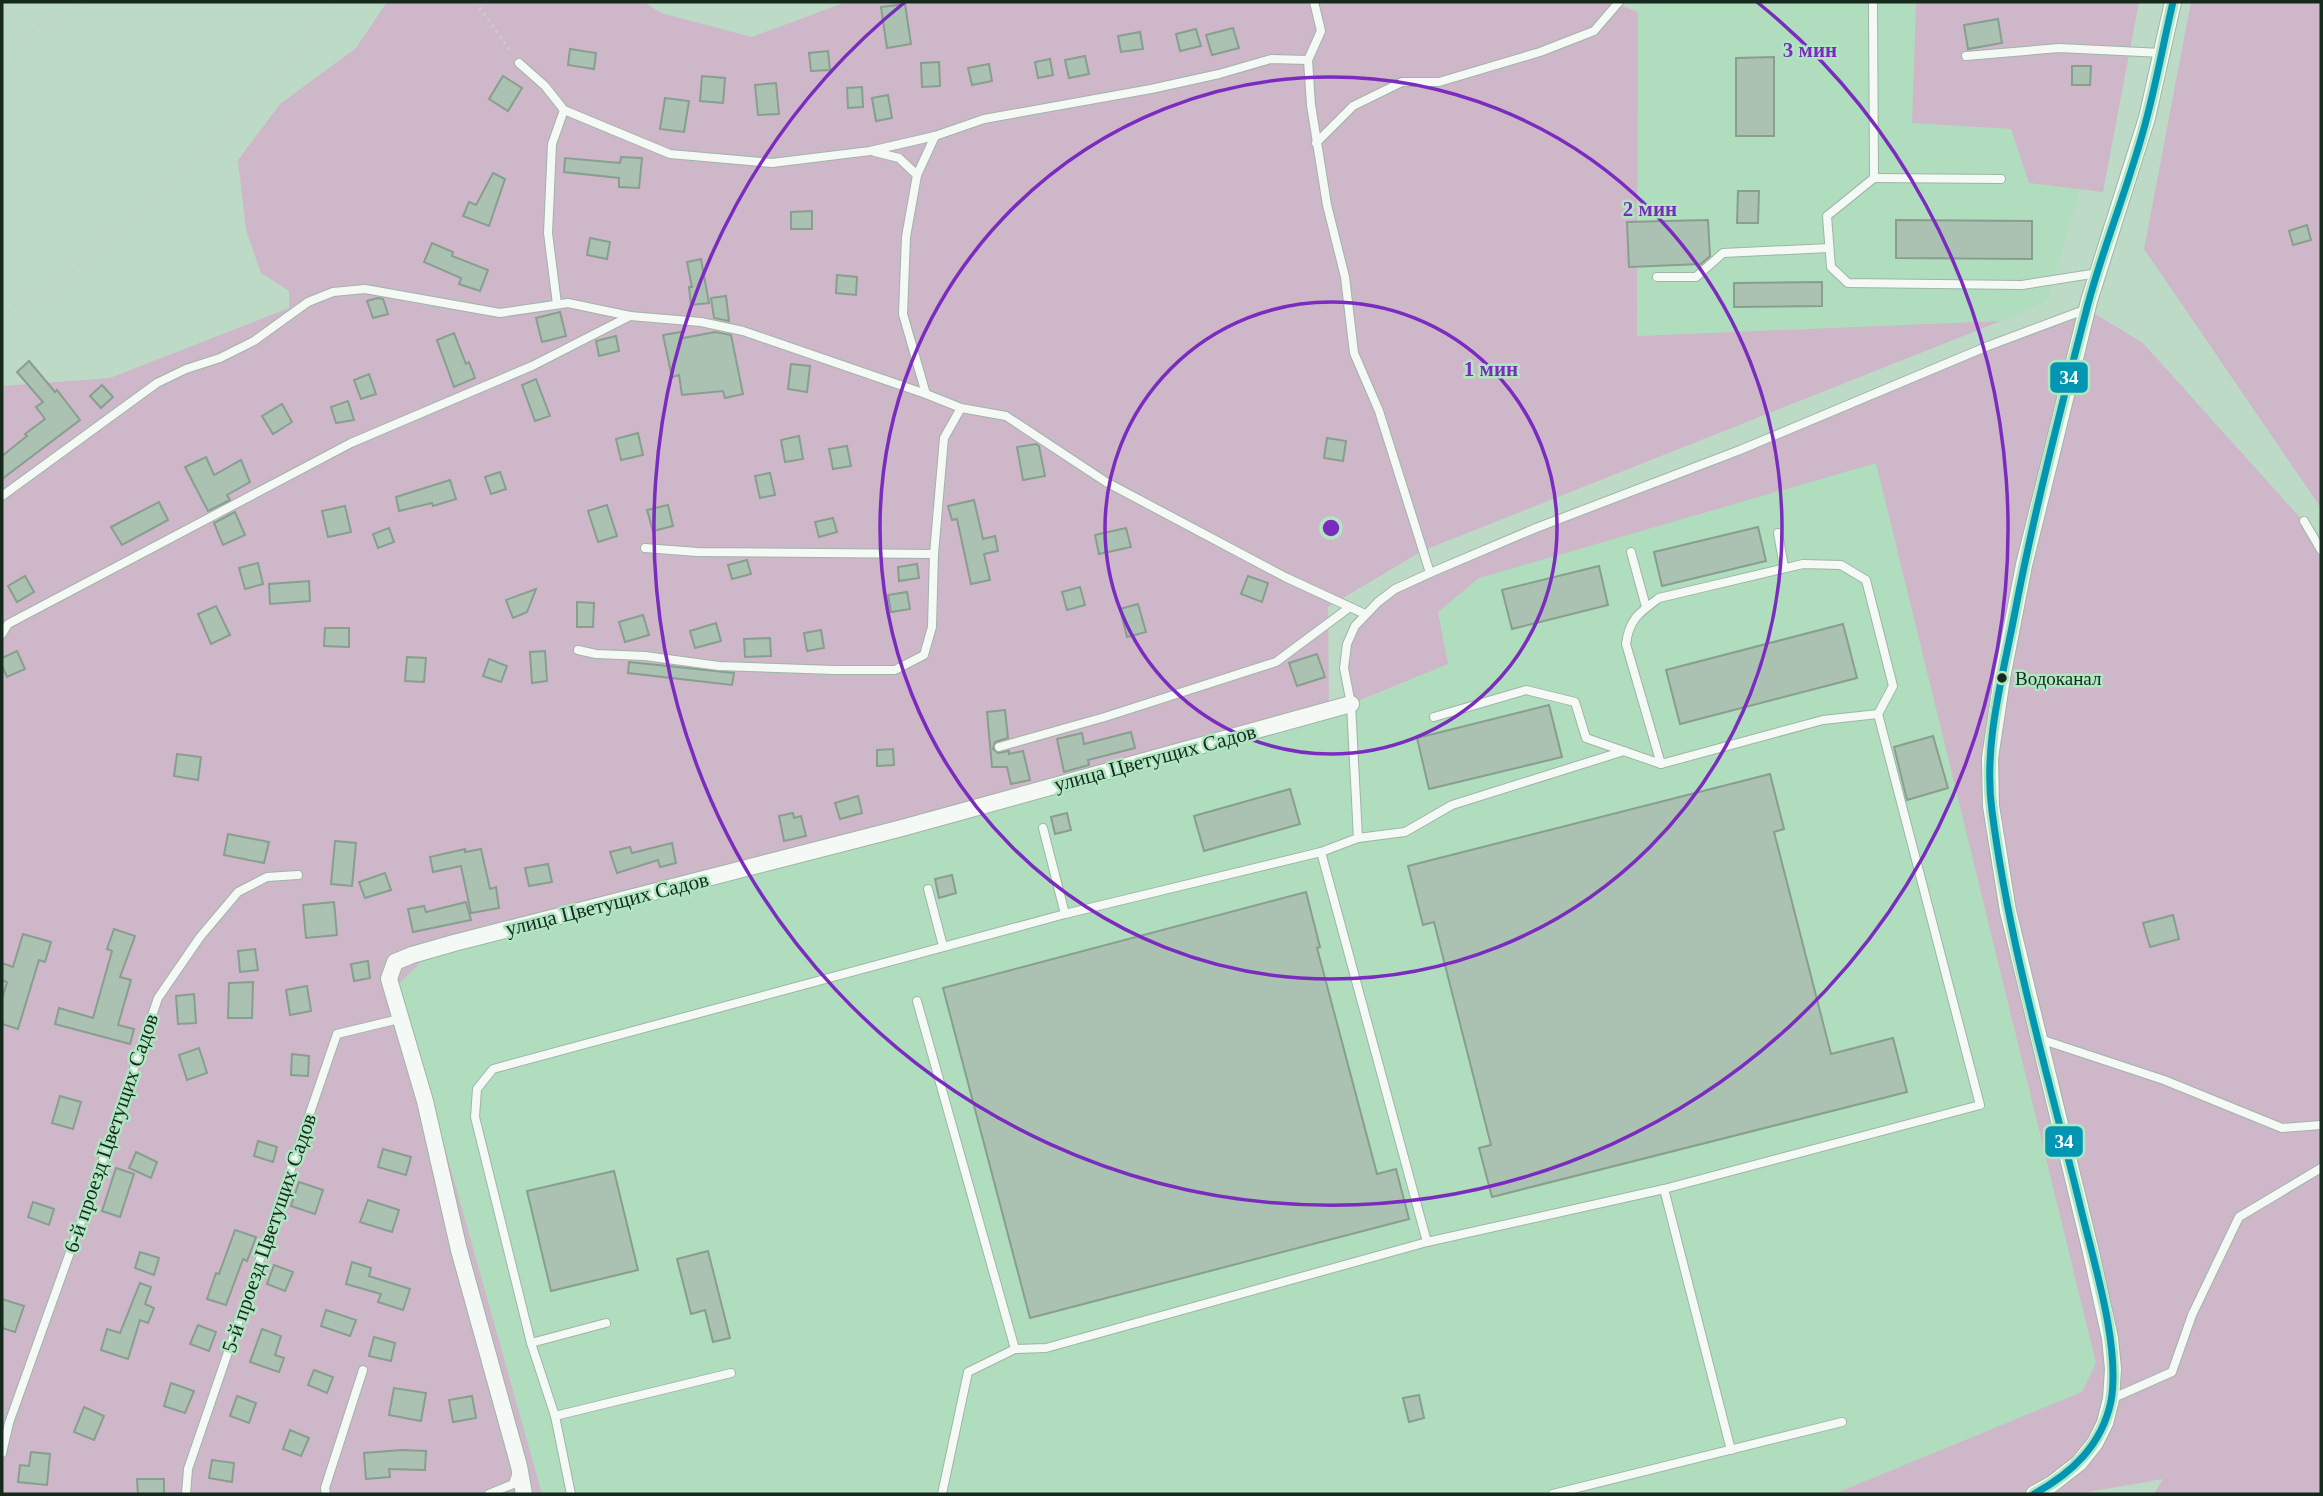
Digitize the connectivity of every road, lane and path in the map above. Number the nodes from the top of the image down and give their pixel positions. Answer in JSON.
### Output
{"nodes":[{"id":1,"x":87,"y":2,"type":"edge"},
{"id":2,"x":333,"y":2,"type":"edge"},
{"id":3,"x":476,"y":2,"type":"edge"},
{"id":4,"x":1314,"y":2,"type":"edge"},
{"id":5,"x":1619,"y":2,"type":"edge"},
{"id":6,"x":1873,"y":2,"type":"edge"},
{"id":7,"x":2174,"y":2,"type":"edge"},
{"id":8,"x":2,"y":49,"type":"edge"},
{"id":9,"x":2162,"y":53,"type":"junction"},
{"id":10,"x":1966,"y":56,"type":"dead end"},
{"id":11,"x":1308,"y":60,"type":"junction"},
{"id":12,"x":519,"y":63,"type":"joint"},
{"id":13,"x":564,"y":110,"type":"junction"},
{"id":14,"x":935,"y":136,"type":"junction"},
{"id":15,"x":1315,"y":143,"type":"junction"},
{"id":16,"x":870,"y":151,"type":"junction"},
{"id":17,"x":917,"y":175,"type":"junction"},
{"id":18,"x":1874,"y":178,"type":"junction"},
{"id":19,"x":2001,"y":179,"type":"dead end"},
{"id":20,"x":1829,"y":248,"type":"junction"},
{"id":21,"x":2098,"y":273,"type":"junction"},
{"id":22,"x":1657,"y":277,"type":"dead end"},
{"id":23,"x":557,"y":304,"type":"junction"},
{"id":24,"x":2087,"y":309,"type":"junction"},
{"id":25,"x":2,"y":313,"type":"edge"},
{"id":26,"x":630,"y":316,"type":"junction"},
{"id":27,"x":926,"y":394,"type":"junction"},
{"id":28,"x":961,"y":408,"type":"junction"},
{"id":29,"x":2,"y":496,"type":"edge"},
{"id":30,"x":2304,"y":522,"type":"dead end"},
{"id":31,"x":1778,"y":533,"type":"dead end"},
{"id":32,"x":645,"y":548,"type":"dead end"},
{"id":33,"x":2321,"y":550,"type":"edge"},
{"id":34,"x":1631,"y":552,"type":"dead end"},
{"id":35,"x":934,"y":554,"type":"junction"},
{"id":36,"x":1784,"y":567,"type":"junction"},
{"id":37,"x":1430,"y":573,"type":"junction"},
{"id":38,"x":1350,"y":607,"type":"junction"},
{"id":39,"x":1646,"y":607,"type":"junction"},
{"id":40,"x":1365,"y":614,"type":"junction"},
{"id":41,"x":2,"y":634,"type":"edge"},
{"id":42,"x":578,"y":650,"type":"dead end"},
{"id":43,"x":1351,"y":704,"type":"junction"},
{"id":44,"x":1878,"y":714,"type":"junction"},
{"id":45,"x":1434,"y":716,"type":"dead end"},
{"id":46,"x":999,"y":747,"type":"dead end"},
{"id":47,"x":1624,"y":751,"type":"junction"},
{"id":48,"x":1661,"y":764,"type":"junction"},
{"id":49,"x":1043,"y":828,"type":"dead end"},
{"id":50,"x":1358,"y":838,"type":"junction"},
{"id":51,"x":1321,"y":852,"type":"junction"},
{"id":52,"x":298,"y":875,"type":"dead end"},
{"id":53,"x":928,"y":889,"type":"dead end"},
{"id":54,"x":1065,"y":914,"type":"junction"},
{"id":55,"x":943,"y":946,"type":"junction"},
{"id":56,"x":917,"y":1001,"type":"dead end"},
{"id":57,"x":399,"y":1019,"type":"junction"},
{"id":58,"x":2037,"y":1038,"type":"junction"},
{"id":59,"x":2321,"y":1125,"type":"edge"},
{"id":60,"x":2321,"y":1168,"type":"edge"},
{"id":61,"x":1664,"y":1189,"type":"junction"},
{"id":62,"x":1427,"y":1242,"type":"junction"},
{"id":63,"x":606,"y":1323,"type":"dead end"},
{"id":64,"x":531,"y":1343,"type":"junction"},
{"id":65,"x":1015,"y":1349,"type":"junction"},
{"id":66,"x":363,"y":1370,"type":"dead end"},
{"id":67,"x":730,"y":1373,"type":"dead end"},
{"id":68,"x":2111,"y":1399,"type":"junction"},
{"id":69,"x":555,"y":1416,"type":"junction"},
{"id":70,"x":1842,"y":1422,"type":"dead end"},
{"id":71,"x":1731,"y":1450,"type":"junction"},
{"id":72,"x":2,"y":1453,"type":"edge"},
{"id":73,"x":519,"y":1466,"type":"junction"},
{"id":74,"x":186,"y":1494,"type":"edge"},
{"id":75,"x":326,"y":1494,"type":"edge"},
{"id":76,"x":489,"y":1494,"type":"edge"},
{"id":77,"x":524,"y":1494,"type":"edge"},
{"id":78,"x":571,"y":1494,"type":"edge"},
{"id":79,"x":942,"y":1494,"type":"edge"},
{"id":80,"x":1553,"y":1494,"type":"edge"},
{"id":81,"x":2034,"y":1494,"type":"edge"}],
"edges":[{"from":1,"to":8,"type":"path"},
{"from":2,"to":25,"type":"path"},
{"from":3,"to":12,"type":"path"},
{"from":4,"to":11,"type":"lane"},
{"from":5,"to":15,"type":"lane"},
{"from":6,"to":18,"type":"lane"},
{"from":7,"to":9,"type":"street"},
{"from":9,"to":10,"type":"lane"},
{"from":9,"to":21,"type":"street"},
{"from":11,"to":14,"type":"lane"},
{"from":11,"to":15,"type":"lane"},
{"from":12,"to":13,"type":"lane"},
{"from":13,"to":16,"type":"lane"},
{"from":13,"to":23,"type":"lane"},
{"from":14,"to":16,"type":"lane"},
{"from":14,"to":17,"type":"lane"},
{"from":15,"to":37,"type":"lane"},
{"from":16,"to":17,"type":"lane"},
{"from":17,"to":27,"type":"lane"},
{"from":18,"to":19,"type":"lane"},
{"from":18,"to":20,"type":"lane"},
{"from":20,"to":21,"type":"lane"},
{"from":20,"to":22,"type":"lane"},
{"from":21,"to":24,"type":"street"},
{"from":23,"to":26,"type":"lane"},
{"from":23,"to":29,"type":"lane"},
{"from":24,"to":37,"type":"lane"},
{"from":24,"to":58,"type":"street"},
{"from":26,"to":27,"type":"lane"},
{"from":26,"to":41,"type":"lane"},
{"from":27,"to":28,"type":"lane"},
{"from":28,"to":35,"type":"lane"},
{"from":28,"to":38,"type":"lane"},
{"from":30,"to":33,"type":"lane"},
{"from":31,"to":36,"type":"lane"},
{"from":32,"to":35,"type":"lane"},
{"from":34,"to":39,"type":"lane"},
{"from":35,"to":42,"type":"lane"},
{"from":36,"to":39,"type":"lane"},
{"from":36,"to":44,"type":"lane"},
{"from":37,"to":40,"type":"lane"},
{"from":38,"to":40,"type":"lane"},
{"from":38,"to":46,"type":"lane"},
{"from":39,"to":48,"type":"lane"},
{"from":40,"to":43,"type":"lane"},
{"from":43,"to":50,"type":"lane"},
{"from":43,"to":57,"type":"street","name":"улица Цветущих Садов"},
{"from":44,"to":48,"type":"lane"},
{"from":44,"to":61,"type":"lane"},
{"from":45,"to":47,"type":"lane"},
{"from":47,"to":48,"type":"lane"},
{"from":47,"to":50,"type":"lane"},
{"from":49,"to":54,"type":"lane"},
{"from":50,"to":51,"type":"lane"},
{"from":51,"to":54,"type":"lane"},
{"from":51,"to":62,"type":"lane"},
{"from":52,"to":72,"type":"lane","name":"6-й проезд Цветущих Садов"},
{"from":53,"to":55,"type":"lane"},
{"from":54,"to":55,"type":"lane"},
{"from":55,"to":64,"type":"lane"},
{"from":56,"to":65,"type":"lane"},
{"from":57,"to":73,"type":"street","name":"улица Цветущих Садов"},
{"from":57,"to":74,"type":"lane","name":"5-й проезд Цветущих Садов"},
{"from":58,"to":59,"type":"lane"},
{"from":58,"to":68,"type":"street"},
{"from":60,"to":68,"type":"lane"},
{"from":61,"to":62,"type":"lane"},
{"from":61,"to":71,"type":"lane"},
{"from":62,"to":65,"type":"lane"},
{"from":63,"to":64,"type":"lane"},
{"from":64,"to":69,"type":"lane"},
{"from":65,"to":79,"type":"lane"},
{"from":66,"to":75,"type":"lane"},
{"from":67,"to":69,"type":"lane"},
{"from":68,"to":81,"type":"street"},
{"from":69,"to":78,"type":"lane"},
{"from":70,"to":71,"type":"lane"},
{"from":71,"to":80,"type":"lane"},
{"from":73,"to":76,"type":"lane"},
{"from":73,"to":77,"type":"street","name":"улица Цветущих Садов"}]}
